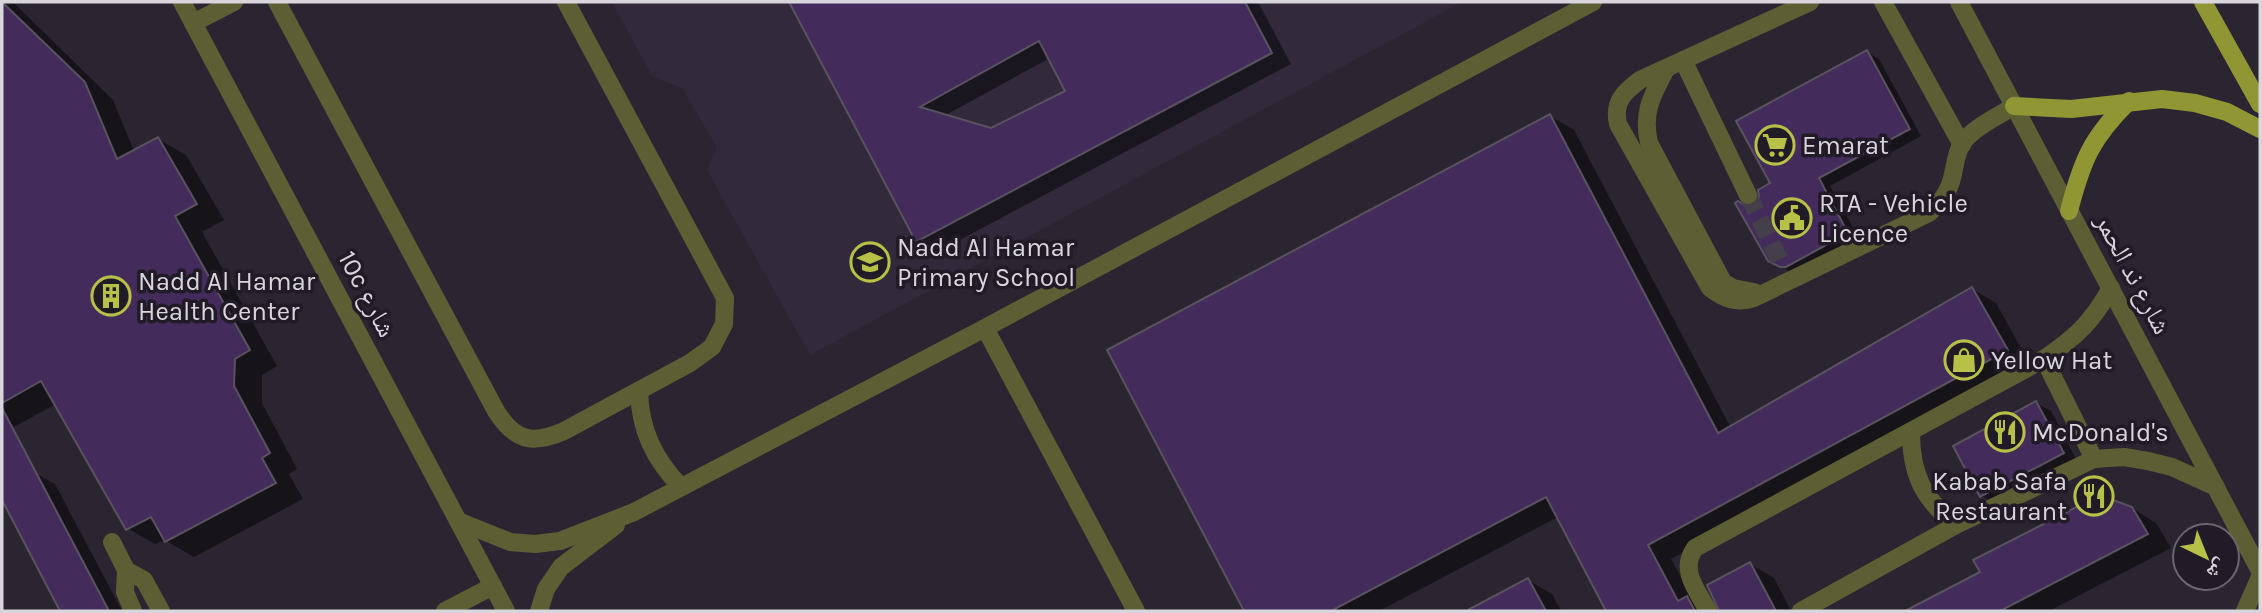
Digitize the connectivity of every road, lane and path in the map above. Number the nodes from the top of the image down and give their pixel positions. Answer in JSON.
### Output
{"nodes":[{"id":1,"x":182,"y":2,"type":"edge"},
{"id":2,"x":234,"y":2,"type":"edge"},
{"id":3,"x":277,"y":2,"type":"edge"},
{"id":4,"x":566,"y":2,"type":"edge"},
{"id":5,"x":1593,"y":2,"type":"edge"},
{"id":6,"x":1810,"y":2,"type":"edge"},
{"id":7,"x":1883,"y":2,"type":"edge"},
{"id":8,"x":1959,"y":2,"type":"edge"},
{"id":9,"x":2203,"y":2,"type":"edge"},
{"id":10,"x":193,"y":23,"type":"junction"},
{"id":11,"x":1683,"y":60,"type":"junction"},
{"id":12,"x":1666,"y":69,"type":"junction"},
{"id":13,"x":2129,"y":102,"type":"junction"},
{"id":14,"x":2260,"y":104,"type":"edge"},
{"id":15,"x":2014,"y":106,"type":"junction"},
{"id":16,"x":2260,"y":129,"type":"edge"},
{"id":17,"x":1962,"y":145,"type":"junction"},
{"id":18,"x":1748,"y":195,"type":"tunnel mouth"},
{"id":19,"x":2069,"y":211,"type":"junction"},
{"id":20,"x":2111,"y":288,"type":"junction"},
{"id":21,"x":1766,"y":293,"type":"junction"},
{"id":22,"x":985,"y":328,"type":"junction"},
{"id":23,"x":2044,"y":359,"type":"junction"},
{"id":24,"x":639,"y":391,"type":"junction"},
{"id":25,"x":1911,"y":432,"type":"junction"},
{"id":26,"x":2094,"y":459,"type":"junction"},
{"id":27,"x":681,"y":487,"type":"junction"},
{"id":28,"x":2216,"y":487,"type":"junction"},
{"id":29,"x":634,"y":512,"type":"junction"},
{"id":30,"x":458,"y":521,"type":"junction"},
{"id":31,"x":1956,"y":525,"type":"junction"},
{"id":32,"x":112,"y":542,"type":"dead end"},
{"id":33,"x":126,"y":570,"type":"junction"},
{"id":34,"x":2260,"y":571,"type":"edge"},
{"id":35,"x":2260,"y":578,"type":"edge"},
{"id":36,"x":493,"y":586,"type":"junction"},
{"id":37,"x":133,"y":611,"type":"edge"},
{"id":38,"x":161,"y":611,"type":"edge"},
{"id":39,"x":444,"y":611,"type":"edge"},
{"id":40,"x":506,"y":611,"type":"edge"},
{"id":41,"x":539,"y":611,"type":"edge"},
{"id":42,"x":1136,"y":611,"type":"edge"},
{"id":43,"x":1708,"y":611,"type":"edge"},
{"id":44,"x":1801,"y":611,"type":"edge"},
{"id":45,"x":2245,"y":611,"type":"edge"}],
"edges":[{"from":1,"to":10,"type":"street","name":"10c شارع"},
{"from":2,"to":10,"type":"street"},
{"from":3,"to":24,"type":"street"},
{"from":4,"to":24,"type":"street"},
{"from":5,"to":22,"type":"street"},
{"from":6,"to":11,"type":"street"},
{"from":7,"to":17,"type":"street"},
{"from":8,"to":15,"type":"street","name":"شارع ند الحمر"},
{"from":9,"to":14,"type":"main road"},
{"from":10,"to":30,"type":"street","name":"10c شارع"},
{"from":11,"to":12,"type":"street"},
{"from":11,"to":18,"type":"street"},
{"from":12,"to":21,"type":"street"},
{"from":12,"to":21,"type":"street"},
{"from":13,"to":15,"type":"main road"},
{"from":13,"to":16,"type":"main road"},
{"from":13,"to":19,"type":"main road"},
{"from":15,"to":17,"type":"street"},
{"from":15,"to":19,"type":"street","name":"شارع ند الحمر"},
{"from":17,"to":21,"type":"street"},
{"from":19,"to":20,"type":"street","name":"شارع ند الحمر"},
{"from":20,"to":23,"type":"street"},
{"from":20,"to":28,"type":"street","name":"شارع ند الحمر"},
{"from":22,"to":27,"type":"street"},
{"from":22,"to":42,"type":"street"},
{"from":23,"to":25,"type":"street"},
{"from":23,"to":26,"type":"street"},
{"from":24,"to":27,"type":"street"},
{"from":25,"to":31,"type":"street"},
{"from":25,"to":43,"type":"street"},
{"from":26,"to":28,"type":"street"},
{"from":26,"to":31,"type":"street"},
{"from":27,"to":29,"type":"street"},
{"from":28,"to":34,"type":"street","name":"شارع ند الحمر"},
{"from":29,"to":30,"type":"street"},
{"from":29,"to":41,"type":"street"},
{"from":30,"to":36,"type":"street","name":"10c شارع"},
{"from":31,"to":44,"type":"street"},
{"from":32,"to":33,"type":"street"},
{"from":33,"to":37,"type":"street"},
{"from":33,"to":38,"type":"street"},
{"from":35,"to":45,"type":"street"},
{"from":36,"to":39,"type":"street"},
{"from":36,"to":40,"type":"street","name":"10c شارع"}]}
